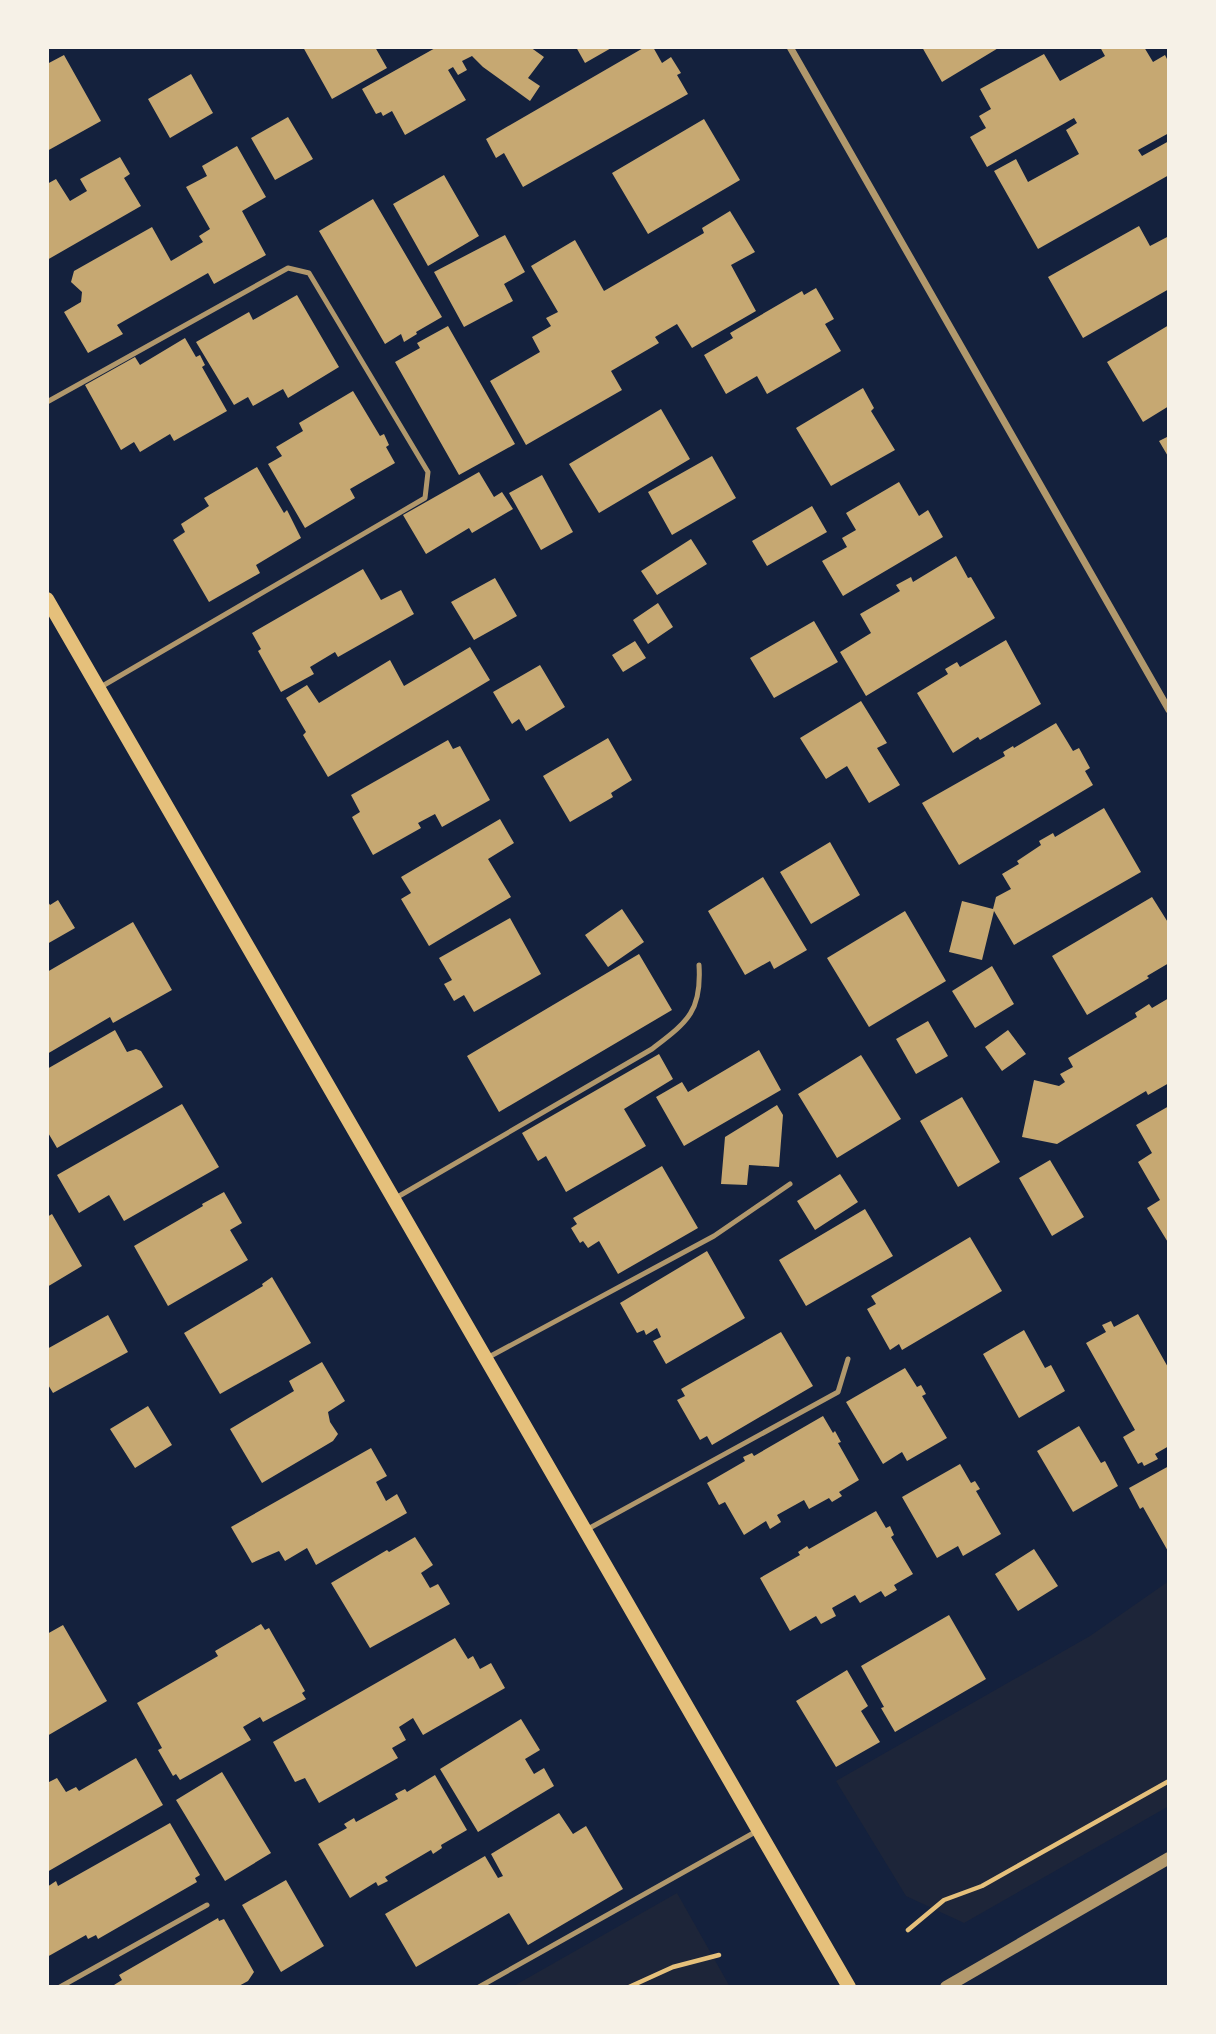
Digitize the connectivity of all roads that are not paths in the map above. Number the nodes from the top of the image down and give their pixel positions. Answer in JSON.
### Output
{"nodes":[{"id":1,"x":790,"y":47,"type":"edge"},
{"id":2,"x":47,"y":402,"type":"edge"},
{"id":3,"x":47,"y":599,"type":"edge"},
{"id":4,"x":99,"y":688,"type":"junction"},
{"id":5,"x":1169,"y":710,"type":"edge"},
{"id":6,"x":699,"y":965,"type":"dead end"},
{"id":7,"x":790,"y":1184,"type":"dead end"},
{"id":8,"x":394,"y":1199,"type":"junction"},
{"id":9,"x":487,"y":1358,"type":"junction"},
{"id":10,"x":848,"y":1359,"type":"dead end"},
{"id":11,"x":586,"y":1530,"type":"junction"},
{"id":12,"x":760,"y":1830,"type":"junction"},
{"id":13,"x":1169,"y":1858,"type":"edge"},
{"id":14,"x":206,"y":1905,"type":"dead end"},
{"id":15,"x":60,"y":1987,"type":"edge"},
{"id":16,"x":479,"y":1987,"type":"edge"},
{"id":17,"x":849,"y":1987,"type":"edge"},
{"id":18,"x":946,"y":1987,"type":"edge"}],
"edges":[{"from":1,"to":5,"type":"street"},
{"from":2,"to":4,"type":"lane"},
{"from":3,"to":4,"type":"main road"},
{"from":4,"to":8,"type":"main road"},
{"from":6,"to":8,"type":"lane"},
{"from":7,"to":9,"type":"lane"},
{"from":8,"to":9,"type":"main road"},
{"from":9,"to":11,"type":"main road"},
{"from":10,"to":11,"type":"lane"},
{"from":11,"to":12,"type":"main road"},
{"from":12,"to":16,"type":"lane"},
{"from":12,"to":17,"type":"main road"},
{"from":13,"to":18,"type":"street"},
{"from":14,"to":15,"type":"lane"}]}
